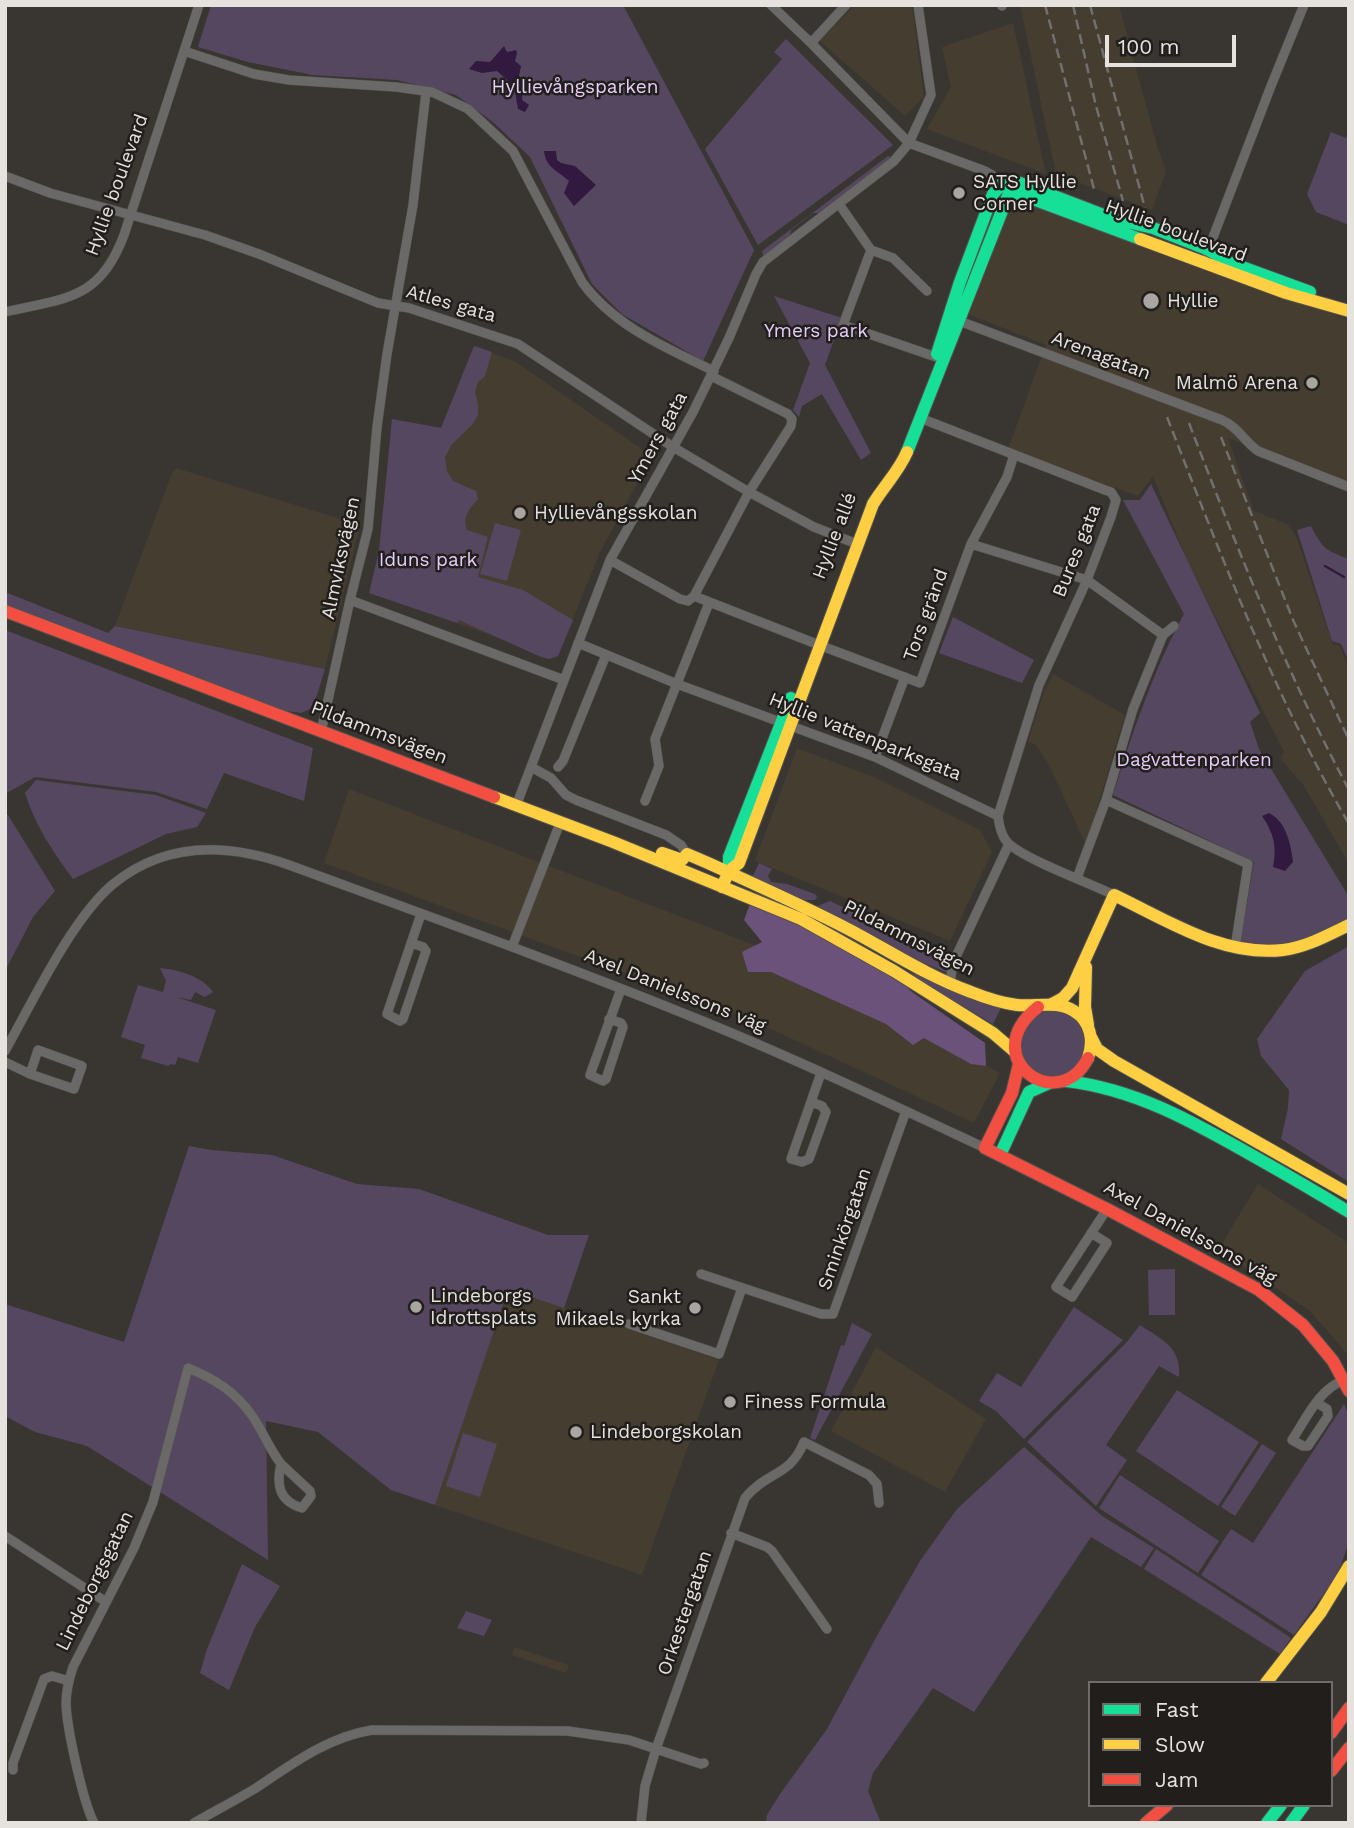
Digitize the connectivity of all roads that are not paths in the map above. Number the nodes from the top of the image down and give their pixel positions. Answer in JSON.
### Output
{"nodes":[{"id":1,"x":198,"y":5,"type":"edge"},
{"id":2,"x":771,"y":5,"type":"edge"},
{"id":3,"x":846,"y":5,"type":"edge"},
{"id":4,"x":918,"y":5,"type":"edge"},
{"id":5,"x":1302,"y":5,"type":"edge"},
{"id":6,"x":811,"y":43,"type":"junction"},
{"id":7,"x":184,"y":51,"type":"junction"},
{"id":8,"x":426,"y":92,"type":"junction"},
{"id":9,"x":909,"y":143,"type":"junction"},
{"id":10,"x":5,"y":176,"type":"edge"},
{"id":11,"x":1007,"y":188,"type":"junction"},
{"id":12,"x":839,"y":204,"type":"junction"},
{"id":13,"x":130,"y":214,"type":"junction"},
{"id":14,"x":871,"y":250,"type":"junction"},
{"id":15,"x":1206,"y":256,"type":"junction"},
{"id":16,"x":927,"y":291,"type":"dead end"},
{"id":17,"x":395,"y":306,"type":"junction"},
{"id":18,"x":1345,"y":310,"type":"edge"},
{"id":19,"x":5,"y":312,"type":"edge"},
{"id":20,"x":954,"y":319,"type":"junction"},
{"id":21,"x":936,"y":357,"type":"junction"},
{"id":22,"x":713,"y":373,"type":"junction"},
{"id":23,"x":919,"y":418,"type":"junction"},
{"id":24,"x":673,"y":447,"type":"junction"},
{"id":25,"x":1014,"y":455,"type":"junction"},
{"id":26,"x":1349,"y":487,"type":"edge"},
{"id":27,"x":749,"y":492,"type":"junction"},
{"id":28,"x":852,"y":542,"type":"junction"},
{"id":29,"x":971,"y":544,"type":"junction"},
{"id":30,"x":610,"y":560,"type":"junction"},
{"id":31,"x":1087,"y":580,"type":"junction"},
{"id":32,"x":694,"y":596,"type":"junction"},
{"id":33,"x":350,"y":600,"type":"junction"},
{"id":34,"x":709,"y":603,"type":"junction"},
{"id":35,"x":5,"y":611,"type":"edge"},
{"id":36,"x":5,"y":620,"type":"edge"},
{"id":37,"x":1174,"y":626,"type":"dead end"},
{"id":38,"x":1163,"y":635,"type":"junction"},
{"id":39,"x":578,"y":643,"type":"junction"},
{"id":40,"x":817,"y":644,"type":"junction"},
{"id":41,"x":606,"y":654,"type":"junction"},
{"id":42,"x":131,"y":660,"type":"junction"},
{"id":43,"x":905,"y":677,"type":"junction"},
{"id":44,"x":564,"y":680,"type":"junction"},
{"id":45,"x":677,"y":684,"type":"junction"},
{"id":46,"x":785,"y":724,"type":"junction"},
{"id":47,"x":321,"y":732,"type":"junction"},
{"id":48,"x":874,"y":757,"type":"junction"},
{"id":49,"x":531,"y":767,"type":"junction"},
{"id":50,"x":558,"y":767,"type":"dead end"},
{"id":51,"x":1106,"y":800,"type":"junction"},
{"id":52,"x":645,"y":801,"type":"dead end"},
{"id":53,"x":516,"y":806,"type":"junction"},
{"id":54,"x":999,"y":816,"type":"junction"},
{"id":55,"x":560,"y":822,"type":"junction"},
{"id":56,"x":613,"y":842,"type":"junction"},
{"id":57,"x":1009,"y":844,"type":"junction"},
{"id":58,"x":687,"y":854,"type":"junction"},
{"id":59,"x":729,"y":871,"type":"junction"},
{"id":60,"x":1077,"y":877,"type":"junction"},
{"id":61,"x":722,"y":887,"type":"junction"},
{"id":62,"x":1114,"y":895,"type":"junction"},
{"id":63,"x":421,"y":914,"type":"junction"},
{"id":64,"x":1349,"y":925,"type":"edge"},
{"id":65,"x":411,"y":943,"type":"junction"},
{"id":66,"x":512,"y":947,"type":"junction"},
{"id":67,"x":1235,"y":948,"type":"junction"},
{"id":68,"x":1087,"y":958,"type":"junction"},
{"id":69,"x":950,"y":983,"type":"junction"},
{"id":70,"x":621,"y":989,"type":"junction"},
{"id":71,"x":1051,"y":1004,"type":"junction"},
{"id":72,"x":1038,"y":1007,"type":"junction"},
{"id":73,"x":610,"y":1018,"type":"junction"},
{"id":74,"x":1089,"y":1031,"type":"junction"},
{"id":75,"x":5,"y":1051,"type":"edge"},
{"id":76,"x":1014,"y":1051,"type":"junction"},
{"id":77,"x":5,"y":1062,"type":"edge"},
{"id":78,"x":1019,"y":1064,"type":"junction"},
{"id":79,"x":821,"y":1073,"type":"junction"},
{"id":80,"x":30,"y":1074,"type":"junction"},
{"id":81,"x":1056,"y":1082,"type":"junction"},
{"id":82,"x":811,"y":1102,"type":"junction"},
{"id":83,"x":906,"y":1111,"type":"junction"},
{"id":84,"x":985,"y":1148,"type":"junction"},
{"id":85,"x":1000,"y":1155,"type":"junction"},
{"id":86,"x":1349,"y":1194,"type":"edge"},
{"id":87,"x":1107,"y":1209,"type":"junction"},
{"id":88,"x":1349,"y":1212,"type":"edge"},
{"id":89,"x":1091,"y":1233,"type":"junction"},
{"id":90,"x":701,"y":1274,"type":"dead end"},
{"id":91,"x":745,"y":1289,"type":"junction"},
{"id":92,"x":629,"y":1324,"type":"dead end"},
{"id":93,"x":1346,"y":1385,"type":"edge"},
{"id":94,"x":1317,"y":1403,"type":"junction"},
{"id":95,"x":281,"y":1464,"type":"junction"},
{"id":96,"x":879,"y":1503,"type":"dead end"},
{"id":97,"x":731,"y":1533,"type":"junction"},
{"id":98,"x":5,"y":1536,"type":"edge"},
{"id":99,"x":1349,"y":1566,"type":"edge"},
{"id":100,"x":106,"y":1602,"type":"junction"},
{"id":101,"x":827,"y":1629,"type":"dead end"},
{"id":102,"x":69,"y":1681,"type":"junction"},
{"id":103,"x":1268,"y":1681,"type":"edge"},
{"id":104,"x":1349,"y":1708,"type":"edge"},
{"id":105,"x":1349,"y":1717,"type":"edge"},
{"id":106,"x":1333,"y":1730,"type":"edge"},
{"id":107,"x":1333,"y":1737,"type":"edge"},
{"id":108,"x":656,"y":1749,"type":"junction"},
{"id":109,"x":1349,"y":1750,"type":"edge"},
{"id":110,"x":704,"y":1763,"type":"dead end"},
{"id":111,"x":1333,"y":1769,"type":"edge"},
{"id":112,"x":13,"y":1770,"type":"dead end"},
{"id":113,"x":1165,"y":1807,"type":"edge"},
{"id":114,"x":1279,"y":1807,"type":"edge"},
{"id":115,"x":1303,"y":1807,"type":"edge"},
{"id":116,"x":94,"y":1823,"type":"edge"},
{"id":117,"x":194,"y":1823,"type":"edge"},
{"id":118,"x":642,"y":1823,"type":"edge"},
{"id":119,"x":1146,"y":1823,"type":"edge"},
{"id":120,"x":1267,"y":1823,"type":"edge"},
{"id":121,"x":1291,"y":1823,"type":"edge"}],
"edges":[{"from":1,"to":7,"type":"street","name":"Hyllie boulevard"},
{"from":2,"to":6,"type":"street","name":"Hyllie boulevard"},
{"from":3,"to":6,"type":"street"},
{"from":4,"to":9,"type":"street","name":"Ymers gata"},
{"from":5,"to":15,"type":"street"},
{"from":6,"to":9,"type":"street","name":"Hyllie boulevard"},
{"from":7,"to":8,"type":"street"},
{"from":7,"to":13,"type":"street","name":"Hyllie boulevard"},
{"from":8,"to":17,"type":"street","name":"Almviksvägen"},
{"from":8,"to":22,"type":"street"},
{"from":9,"to":11,"type":"street","name":"Hyllie boulevard"},
{"from":9,"to":12,"type":"street","name":"Ymers gata"},
{"from":10,"to":13,"type":"street","name":"Atles gata"},
{"from":11,"to":15,"type":"street","name":"Hyllie boulevard"},
{"from":11,"to":20,"type":"street","name":"Hyllie allé"},
{"from":12,"to":14,"type":"street"},
{"from":12,"to":22,"type":"street","name":"Ymers gata"},
{"from":13,"to":17,"type":"street","name":"Atles gata"},
{"from":13,"to":19,"type":"street","name":"Hyllie boulevard"},
{"from":14,"to":16,"type":"street"},
{"from":14,"to":21,"type":"street"},
{"from":15,"to":18,"type":"street","name":"Hyllie boulevard"},
{"from":17,"to":24,"type":"street","name":"Atles gata"},
{"from":17,"to":33,"type":"street","name":"Almviksvägen"},
{"from":20,"to":21,"type":"street","name":"Hyllie allé"},
{"from":20,"to":23,"type":"street","name":"Hyllie allé"},
{"from":20,"to":26,"type":"street","name":"Arenagatan"},
{"from":21,"to":28,"type":"street","name":"Hyllie allé"},
{"from":22,"to":24,"type":"street","name":"Ymers gata"},
{"from":22,"to":27,"type":"street"},
{"from":23,"to":25,"type":"street","name":"Bures gata"},
{"from":23,"to":40,"type":"street","name":"Hyllie allé"},
{"from":24,"to":27,"type":"street","name":"Atles gata"},
{"from":24,"to":30,"type":"street","name":"Ymers gata"},
{"from":25,"to":29,"type":"street"},
{"from":25,"to":31,"type":"street","name":"Bures gata"},
{"from":27,"to":28,"type":"street","name":"Atles gata"},
{"from":27,"to":32,"type":"street"},
{"from":28,"to":40,"type":"street","name":"Hyllie allé"},
{"from":29,"to":31,"type":"street"},
{"from":29,"to":43,"type":"street","name":"Tors gränd"},
{"from":30,"to":32,"type":"street","name":"Tors gränd"},
{"from":30,"to":39,"type":"street","name":"Ymers gata"},
{"from":31,"to":38,"type":"street"},
{"from":31,"to":54,"type":"street","name":"Bures gata"},
{"from":32,"to":34,"type":"street","name":"Tors gränd"},
{"from":33,"to":44,"type":"street"},
{"from":33,"to":47,"type":"street","name":"Almviksvägen"},
{"from":34,"to":40,"type":"street","name":"Tors gränd"},
{"from":34,"to":45,"type":"street"},
{"from":35,"to":42,"type":"street","name":"Pildammsvägen"},
{"from":36,"to":42,"type":"street","name":"Pildammsvägen"},
{"from":37,"to":38,"type":"street"},
{"from":38,"to":51,"type":"street"},
{"from":39,"to":41,"type":"street","name":"Hyllie vattenparksgata"},
{"from":39,"to":44,"type":"street","name":"Ymers gata"},
{"from":40,"to":43,"type":"street","name":"Tors gränd"},
{"from":40,"to":46,"type":"street","name":"Hyllie allé"},
{"from":41,"to":45,"type":"street","name":"Hyllie vattenparksgata"},
{"from":41,"to":50,"type":"street"},
{"from":42,"to":47,"type":"street","name":"Pildammsvägen"},
{"from":43,"to":48,"type":"street","name":"Tors gränd"},
{"from":44,"to":49,"type":"street","name":"Ymers gata"},
{"from":45,"to":46,"type":"street","name":"Hyllie vattenparksgata"},
{"from":45,"to":52,"type":"street"},
{"from":46,"to":48,"type":"street","name":"Hyllie vattenparksgata"},
{"from":46,"to":59,"type":"street","name":"Hyllie allé"},
{"from":47,"to":53,"type":"street","name":"Pildammsvägen"},
{"from":48,"to":54,"type":"street","name":"Hyllie vattenparksgata"},
{"from":49,"to":53,"type":"street","name":"Ymers gata"},
{"from":49,"to":58,"type":"street"},
{"from":51,"to":60,"type":"street"},
{"from":51,"to":67,"type":"street"},
{"from":53,"to":55,"type":"street","name":"Pildammsvägen"},
{"from":54,"to":57,"type":"street"},
{"from":55,"to":56,"type":"street","name":"Pildammsvägen"},
{"from":55,"to":66,"type":"street"},
{"from":56,"to":58,"type":"street","name":"Pildammsvägen"},
{"from":56,"to":61,"type":"street","name":"Pildammsvägen"},
{"from":57,"to":60,"type":"street"},
{"from":57,"to":69,"type":"street"},
{"from":58,"to":59,"type":"street","name":"Pildammsvägen"},
{"from":59,"to":61,"type":"street","name":"Hyllie allé"},
{"from":59,"to":69,"type":"street","name":"Pildammsvägen"},
{"from":60,"to":62,"type":"street"},
{"from":61,"to":76,"type":"street","name":"Pildammsvägen"},
{"from":62,"to":67,"type":"street"},
{"from":62,"to":68,"type":"street"},
{"from":63,"to":65,"type":"street"},
{"from":63,"to":66,"type":"street","name":"Axel Danielssons väg"},
{"from":63,"to":75,"type":"street","name":"Axel Danielssons väg"},
{"from":64,"to":67,"type":"street"},
{"from":65,"to":65,"type":"street"},
{"from":66,"to":70,"type":"street","name":"Axel Danielssons väg"},
{"from":68,"to":71,"type":"street"},
{"from":68,"to":74,"type":"street"},
{"from":69,"to":72,"type":"street","name":"Pildammsvägen"},
{"from":70,"to":73,"type":"street"},
{"from":70,"to":79,"type":"street","name":"Axel Danielssons väg"},
{"from":71,"to":72,"type":"street","name":"Pildammsvägen"},
{"from":71,"to":74,"type":"street"},
{"from":72,"to":76,"type":"street"},
{"from":73,"to":73,"type":"street"},
{"from":74,"to":81,"type":"street"},
{"from":74,"to":86,"type":"street"},
{"from":76,"to":78,"type":"street"},
{"from":77,"to":80,"type":"street"},
{"from":78,"to":81,"type":"street"},
{"from":78,"to":84,"type":"street"},
{"from":79,"to":82,"type":"street"},
{"from":79,"to":83,"type":"street","name":"Axel Danielssons väg"},
{"from":80,"to":80,"type":"street"},
{"from":81,"to":85,"type":"street"},
{"from":81,"to":88,"type":"street"},
{"from":82,"to":82,"type":"street"},
{"from":83,"to":84,"type":"street","name":"Axel Danielssons väg"},
{"from":83,"to":91,"type":"street","name":"Sminkörgatan"},
{"from":84,"to":85,"type":"street","name":"Axel Danielssons väg"},
{"from":85,"to":87,"type":"street","name":"Axel Danielssons väg"},
{"from":87,"to":89,"type":"street"},
{"from":87,"to":93,"type":"street","name":"Axel Danielssons väg"},
{"from":89,"to":89,"type":"street"},
{"from":90,"to":91,"type":"street"},
{"from":91,"to":92,"type":"street"},
{"from":93,"to":94,"type":"street"},
{"from":94,"to":94,"type":"street"},
{"from":95,"to":95,"type":"street","name":"Lindeborgsgatan"},
{"from":95,"to":100,"type":"street","name":"Lindeborgsgatan"},
{"from":96,"to":97,"type":"street","name":"Orkestergatan"},
{"from":97,"to":101,"type":"street"},
{"from":97,"to":108,"type":"street","name":"Orkestergatan"},
{"from":98,"to":100,"type":"street"},
{"from":99,"to":103,"type":"street"},
{"from":100,"to":102,"type":"street","name":"Lindeborgsgatan"},
{"from":102,"to":112,"type":"street"},
{"from":102,"to":116,"type":"street","name":"Lindeborgsgatan"},
{"from":104,"to":106,"type":"street"},
{"from":105,"to":107,"type":"street"},
{"from":108,"to":110,"type":"street"},
{"from":108,"to":117,"type":"street"},
{"from":108,"to":118,"type":"street","name":"Orkestergatan"},
{"from":109,"to":111,"type":"street"},
{"from":113,"to":119,"type":"street"},
{"from":114,"to":120,"type":"street"},
{"from":115,"to":121,"type":"street"}]}
